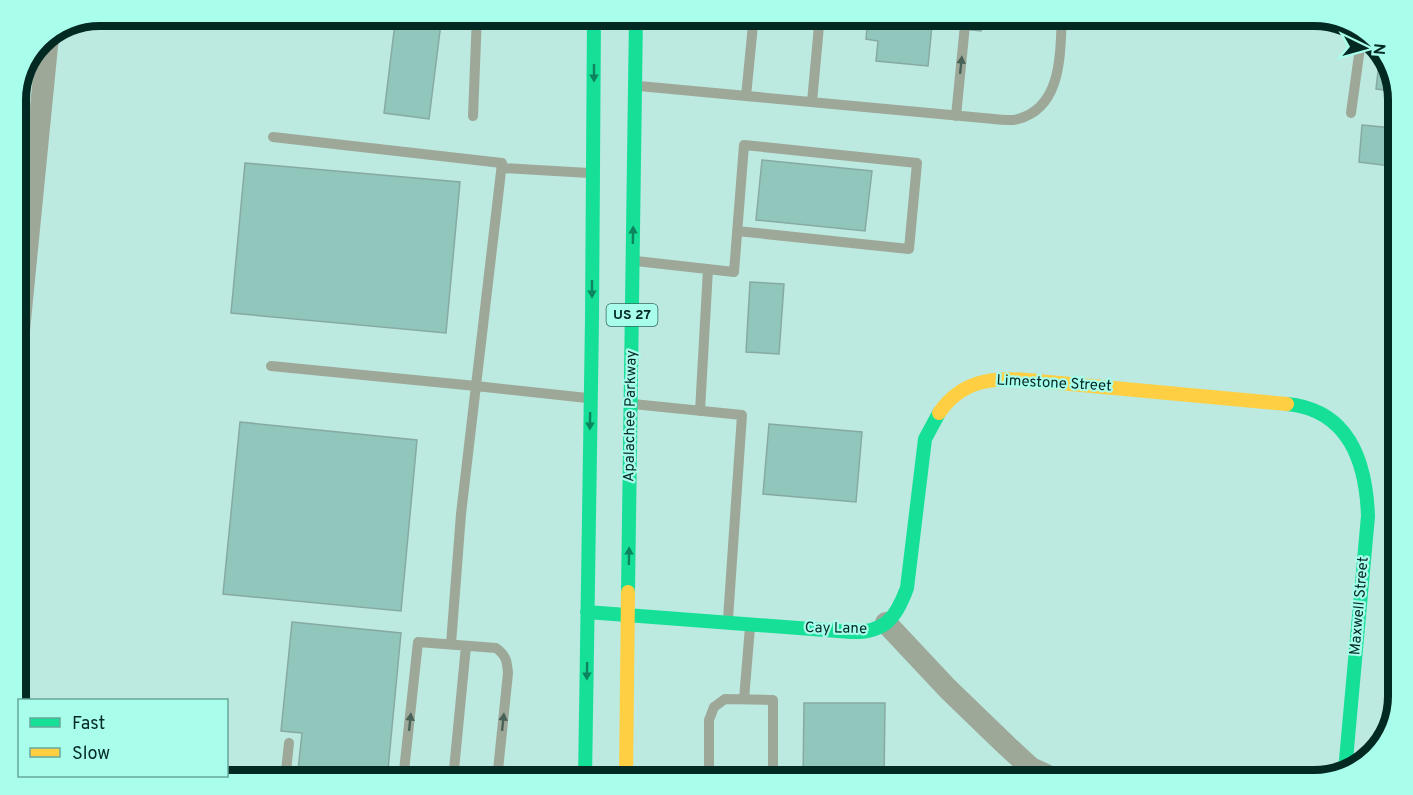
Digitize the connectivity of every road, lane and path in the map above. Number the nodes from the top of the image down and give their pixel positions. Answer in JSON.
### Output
{"nodes":[{"id":1,"x":477,"y":26,"type":"edge"},
{"id":2,"x":594,"y":26,"type":"edge"},
{"id":3,"x":636,"y":26,"type":"edge"},
{"id":4,"x":753,"y":26,"type":"edge"},
{"id":5,"x":819,"y":26,"type":"edge"},
{"id":6,"x":965,"y":26,"type":"edge"},
{"id":7,"x":1061,"y":26,"type":"edge"},
{"id":8,"x":1361,"y":43,"type":"edge"},
{"id":9,"x":37,"y":68,"type":"edge"},
{"id":10,"x":635,"y":86,"type":"junction"},
{"id":11,"x":746,"y":96,"type":"junction"},
{"id":12,"x":812,"y":102,"type":"junction"},
{"id":13,"x":1351,"y":113,"type":"dead end"},
{"id":14,"x":956,"y":116,"type":"junction"},
{"id":15,"x":473,"y":117,"type":"dead end"},
{"id":16,"x":273,"y":137,"type":"dead end"},
{"id":17,"x":502,"y":168,"type":"junction"},
{"id":18,"x":593,"y":174,"type":"junction"},
{"id":19,"x":26,"y":220,"type":"edge"},
{"id":20,"x":737,"y":231,"type":"junction"},
{"id":21,"x":633,"y":261,"type":"junction"},
{"id":22,"x":708,"y":269,"type":"junction"},
{"id":23,"x":271,"y":366,"type":"dead end"},
{"id":24,"x":476,"y":386,"type":"junction"},
{"id":25,"x":590,"y":399,"type":"junction"},
{"id":26,"x":631,"y":404,"type":"junction"},
{"id":27,"x":700,"y":411,"type":"junction"},
{"id":28,"x":1352,"y":442,"type":"joint"},
{"id":29,"x":587,"y":612,"type":"junction"},
{"id":30,"x":629,"y":614,"type":"junction"},
{"id":31,"x":728,"y":622,"type":"junction"},
{"id":32,"x":886,"y":623,"type":"junction"},
{"id":33,"x":750,"y":624,"type":"junction"},
{"id":34,"x":451,"y":645,"type":"junction"},
{"id":35,"x":466,"y":645,"type":"junction"},
{"id":36,"x":744,"y":699,"type":"junction"},
{"id":37,"x":289,"y":743,"type":"dead end"},
{"id":38,"x":1346,"y":762,"type":"edge"},
{"id":39,"x":286,"y":770,"type":"edge"},
{"id":40,"x":404,"y":770,"type":"edge"},
{"id":41,"x":454,"y":770,"type":"edge"},
{"id":42,"x":498,"y":770,"type":"edge"},
{"id":43,"x":585,"y":770,"type":"edge"},
{"id":44,"x":626,"y":770,"type":"edge"},
{"id":45,"x":709,"y":770,"type":"edge"},
{"id":46,"x":773,"y":770,"type":"edge"},
{"id":47,"x":1036,"y":770,"type":"edge"}],
"edges":[{"from":1,"to":15,"type":"lane"},
{"from":2,"to":18,"type":"main road","number":"US 27","one_way":true},
{"from":3,"to":10,"type":"main road","name":"Apalachee Parkway","number":"US 27"},
{"from":4,"to":11,"type":"lane"},
{"from":5,"to":12,"type":"lane"},
{"from":14,"to":6,"type":"lane","one_way":true},
{"from":7,"to":14,"type":"lane"},
{"from":8,"to":13,"type":"lane"},
{"from":9,"to":19,"type":"street"},
{"from":10,"to":11,"type":"lane"},
{"from":21,"to":10,"type":"main road","name":"Apalachee Parkway","number":"US 27","one_way":true},
{"from":11,"to":12,"type":"lane"},
{"from":12,"to":14,"type":"lane"},
{"from":16,"to":17,"type":"lane"},
{"from":17,"to":18,"type":"lane"},
{"from":17,"to":24,"type":"lane"},
{"from":18,"to":25,"type":"main road","number":"US 27","one_way":true},
{"from":20,"to":20,"type":"lane"},
{"from":20,"to":22,"type":"lane"},
{"from":21,"to":22,"type":"lane"},
{"from":21,"to":26,"type":"main road","name":"Apalachee Parkway","number":"US 27"},
{"from":22,"to":27,"type":"lane"},
{"from":23,"to":24,"type":"lane"},
{"from":24,"to":25,"type":"lane"},
{"from":24,"to":34,"type":"lane"},
{"from":25,"to":29,"type":"main road","number":"US 27","one_way":true},
{"from":26,"to":27,"type":"lane"},
{"from":30,"to":26,"type":"main road","name":"Apalachee Parkway","number":"US 27","one_way":true},
{"from":27,"to":31,"type":"lane"},
{"from":28,"to":32,"type":"main road","name":"Limestone Street"},
{"from":28,"to":38,"type":"main road","name":"Maxwell Street"},
{"from":29,"to":30,"type":"main road","name":"Cay Lane"},
{"from":29,"to":43,"type":"main road","number":"US 27","one_way":true},
{"from":30,"to":31,"type":"main road","name":"Cay Lane"},
{"from":30,"to":44,"type":"main road","name":"Apalachee Parkway","number":"US 27"},
{"from":31,"to":33,"type":"main road","name":"Cay Lane"},
{"from":32,"to":33,"type":"main road","name":"Cay Lane"},
{"from":32,"to":47,"type":"street","name":"Cay Lane"},
{"from":33,"to":36,"type":"lane"},
{"from":34,"to":35,"type":"lane"},
{"from":40,"to":34,"type":"lane","one_way":true},
{"from":35,"to":41,"type":"lane"},
{"from":42,"to":35,"type":"lane","one_way":true},
{"from":36,"to":45,"type":"lane"},
{"from":36,"to":46,"type":"lane"},
{"from":37,"to":39,"type":"lane"}]}
